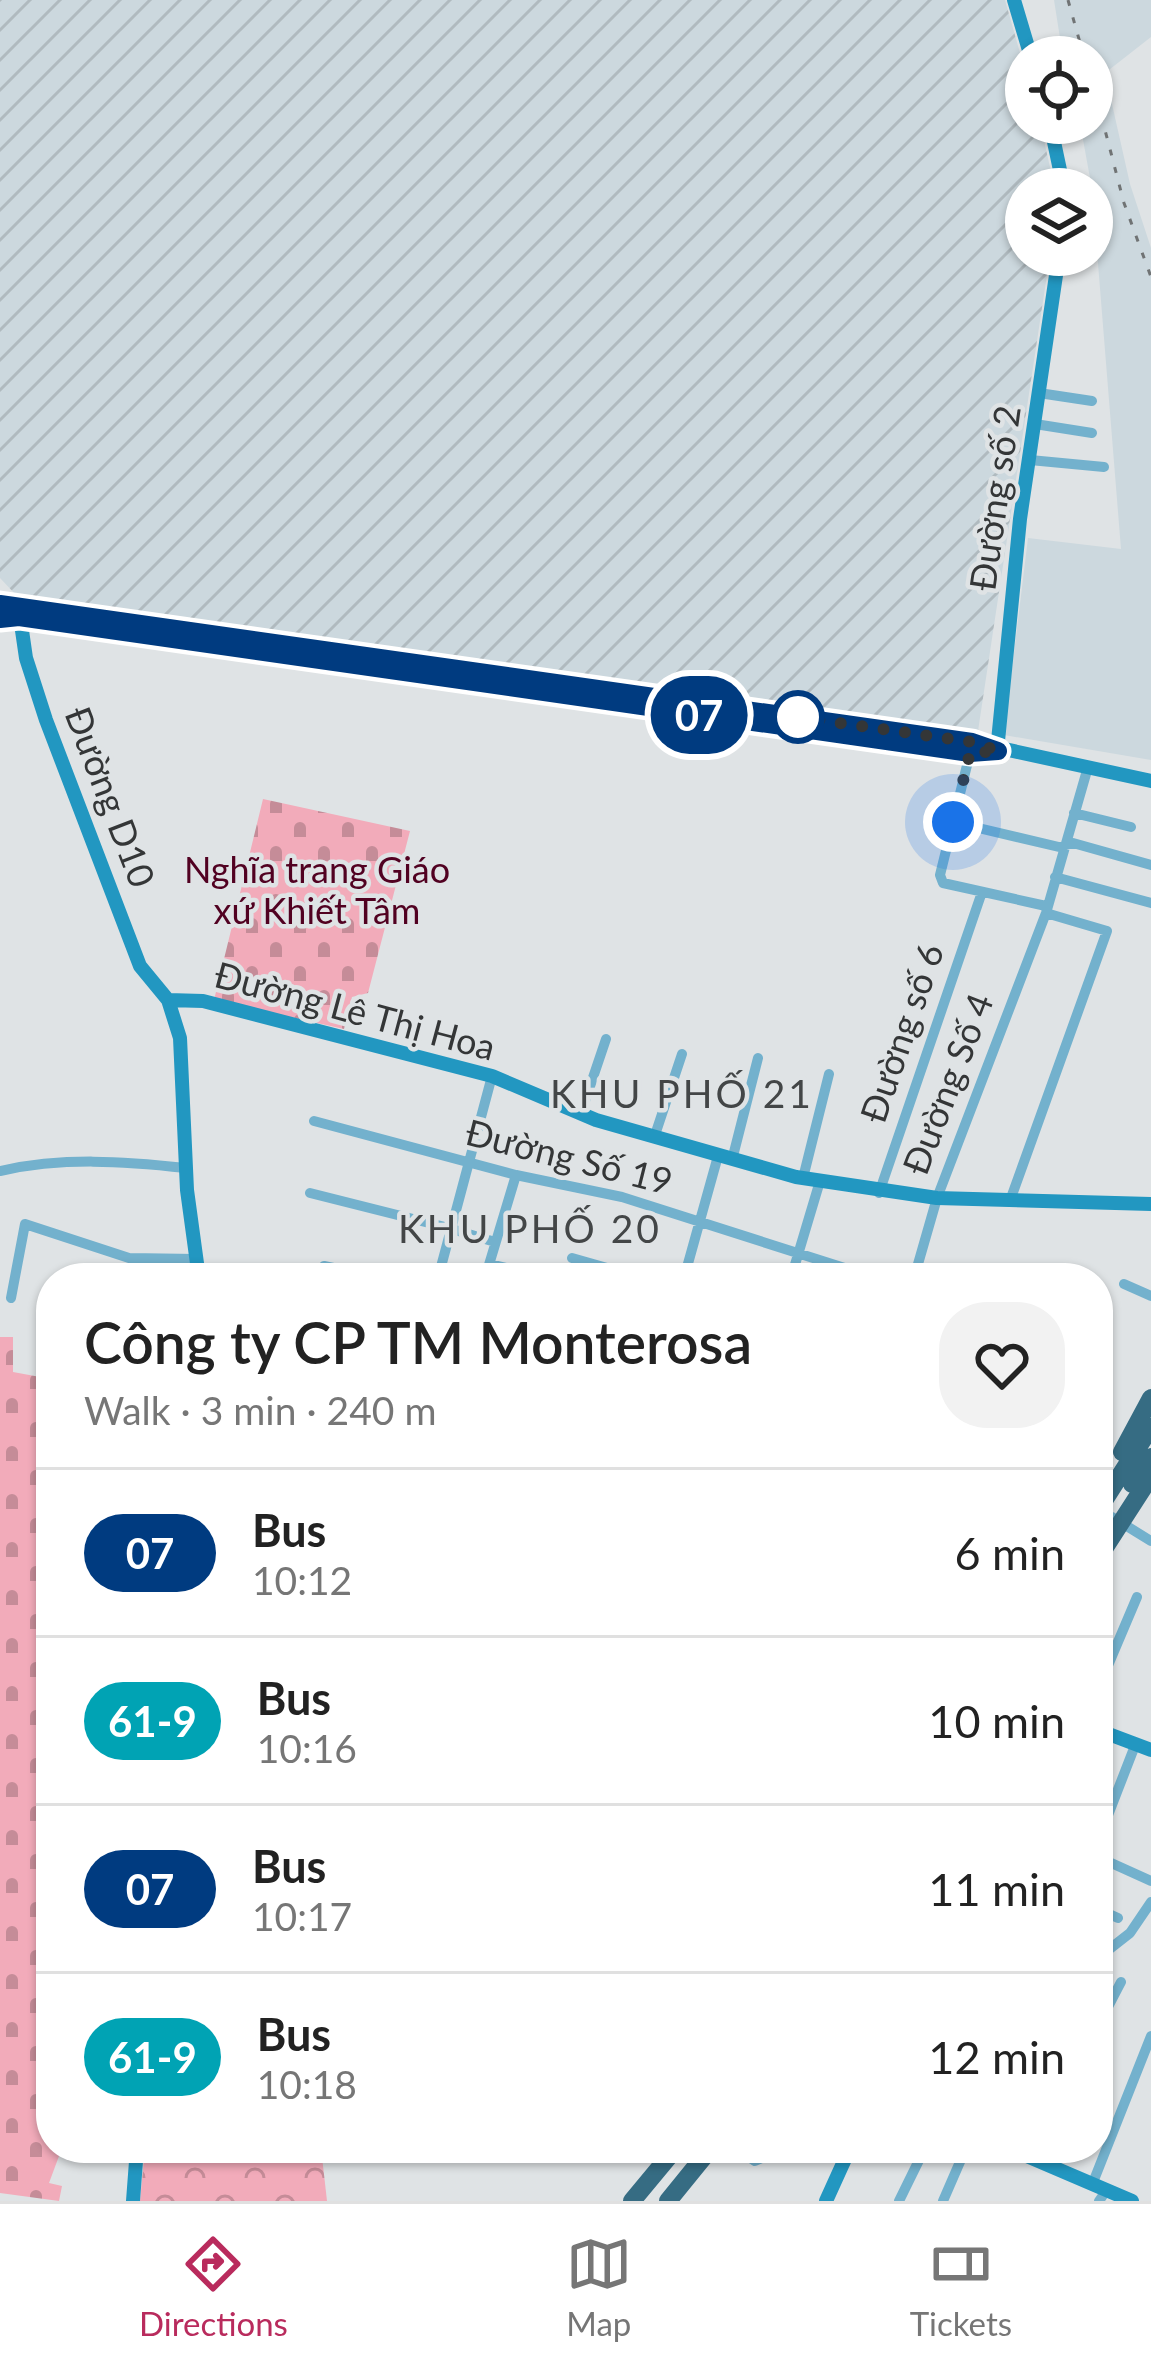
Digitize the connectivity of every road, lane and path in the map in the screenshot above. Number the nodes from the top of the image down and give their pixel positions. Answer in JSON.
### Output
{"nodes":[{"id":1,"x":1014,"y":0,"type":"edge"},
{"id":2,"x":1025,"y":36,"type":"edge"},
{"id":3,"x":1056,"y":276,"type":"edge"},
{"id":4,"x":1039,"y":392,"type":"junction"},
{"id":5,"x":1092,"y":401,"type":"dead end"},
{"id":6,"x":1035,"y":424,"type":"junction"},
{"id":7,"x":1092,"y":433,"type":"dead end"},
{"id":8,"x":1030,"y":460,"type":"junction"},
{"id":9,"x":1104,"y":467,"type":"dead end"},
{"id":10,"x":0,"y":604,"type":"edge"},
{"id":11,"x":19,"y":612,"type":"junction"},
{"id":12,"x":0,"y":619,"type":"edge"},
{"id":13,"x":998,"y":751,"type":"junction"},
{"id":14,"x":970,"y":753,"type":"junction"},
{"id":15,"x":1088,"y":767,"type":"junction"},
{"id":16,"x":1151,"y":781,"type":"edge"},
{"id":17,"x":1075,"y":813,"type":"junction"},
{"id":18,"x":953,"y":822,"type":"junction"},
{"id":19,"x":1131,"y":827,"type":"dead end"},
{"id":20,"x":1065,"y":845,"type":"junction"},
{"id":21,"x":1151,"y":865,"type":"edge"},
{"id":22,"x":1055,"y":877,"type":"junction"},
{"id":23,"x":982,"y":892,"type":"junction"},
{"id":24,"x":1151,"y":904,"type":"edge"},
{"id":25,"x":1046,"y":909,"type":"junction"},
{"id":26,"x":168,"y":1000,"type":"junction"},
{"id":27,"x":606,"y":1039,"type":"dead end"},
{"id":28,"x":682,"y":1054,"type":"dead end"},
{"id":29,"x":758,"y":1058,"type":"dead end"},
{"id":30,"x":829,"y":1074,"type":"dead end"},
{"id":31,"x":492,"y":1076,"type":"junction"},
{"id":32,"x":581,"y":1112,"type":"junction"},
{"id":33,"x":314,"y":1121,"type":"dead end"},
{"id":34,"x":653,"y":1138,"type":"junction"},
{"id":35,"x":725,"y":1158,"type":"junction"},
{"id":36,"x":469,"y":1163,"type":"junction"},
{"id":37,"x":187,"y":1168,"type":"junction"},
{"id":38,"x":0,"y":1172,"type":"edge"},
{"id":39,"x":516,"y":1175,"type":"junction"},
{"id":40,"x":802,"y":1178,"type":"junction"},
{"id":41,"x":820,"y":1180,"type":"junction"},
{"id":42,"x":310,"y":1193,"type":"dead end"},
{"id":43,"x":879,"y":1193,"type":"junction"},
{"id":44,"x":937,"y":1198,"type":"junction"},
{"id":45,"x":1011,"y":1198,"type":"junction"},
{"id":46,"x":1151,"y":1204,"type":"edge"},
{"id":47,"x":700,"y":1221,"type":"junction"},
{"id":48,"x":451,"y":1228,"type":"junction"},
{"id":49,"x":496,"y":1242,"type":"junction"},
{"id":50,"x":798,"y":1253,"type":"junction"},
{"id":51,"x":196,"y":1258,"type":"junction"},
{"id":52,"x":572,"y":1258,"type":"dead end"},
{"id":53,"x":197,"y":1263,"type":"edge"},
{"id":54,"x":442,"y":1263,"type":"edge"},
{"id":55,"x":490,"y":1263,"type":"edge"},
{"id":56,"x":590,"y":1263,"type":"edge"},
{"id":57,"x":688,"y":1263,"type":"edge"},
{"id":58,"x":795,"y":1263,"type":"edge"},
{"id":59,"x":829,"y":1263,"type":"edge"},
{"id":60,"x":918,"y":1263,"type":"edge"},
{"id":61,"x":1124,"y":1284,"type":"dead end"},
{"id":62,"x":7,"y":1295,"type":"edge"},
{"id":63,"x":1151,"y":1296,"type":"edge"},
{"id":64,"x":1151,"y":1398,"type":"edge"},
{"id":65,"x":1151,"y":1412,"type":"edge"},
{"id":66,"x":1151,"y":1427,"type":"edge"},
{"id":67,"x":1151,"y":1457,"type":"edge"},
{"id":68,"x":1118,"y":1474,"type":"junction"},
{"id":69,"x":1151,"y":1476,"type":"edge"},
{"id":70,"x":1113,"y":1479,"type":"edge"},
{"id":71,"x":1113,"y":1500,"type":"edge"},
{"id":72,"x":1113,"y":1512,"type":"edge"},
{"id":73,"x":1113,"y":1513,"type":"edge"},
{"id":74,"x":1113,"y":1518,"type":"edge"},
{"id":75,"x":1151,"y":1541,"type":"edge"},
{"id":76,"x":1137,"y":1597,"type":"dead end"},
{"id":77,"x":1113,"y":1654,"type":"edge"},
{"id":78,"x":1113,"y":1736,"type":"edge"},
{"id":79,"x":1144,"y":1747,"type":"edge"},
{"id":80,"x":1113,"y":1810,"type":"edge"},
{"id":81,"x":1113,"y":1864,"type":"edge"},
{"id":82,"x":1151,"y":1881,"type":"edge"},
{"id":83,"x":1151,"y":1902,"type":"edge"},
{"id":84,"x":1113,"y":1916,"type":"edge"},
{"id":85,"x":1118,"y":1918,"type":"dead end"},
{"id":86,"x":1113,"y":1946,"type":"edge"},
{"id":87,"x":1121,"y":1982,"type":"dead end"},
{"id":88,"x":1113,"y":1997,"type":"edge"},
{"id":89,"x":1151,"y":2036,"type":"edge"},
{"id":90,"x":1113,"y":2150,"type":"edge"},
{"id":91,"x":136,"y":2163,"type":"edge"},
{"id":92,"x":652,"y":2163,"type":"edge"},
{"id":93,"x":664,"y":2163,"type":"edge"},
{"id":94,"x":687,"y":2163,"type":"edge"},
{"id":95,"x":699,"y":2163,"type":"edge"},
{"id":96,"x":843,"y":2163,"type":"edge"},
{"id":97,"x":917,"y":2163,"type":"edge"},
{"id":98,"x":959,"y":2163,"type":"edge"},
{"id":99,"x":1056,"y":2163,"type":"edge"},
{"id":100,"x":1109,"y":2163,"type":"edge"},
{"id":101,"x":1099,"y":2192,"type":"edge"},
{"id":102,"x":133,"y":2201,"type":"edge"},
{"id":103,"x":621,"y":2201,"type":"edge"},
{"id":104,"x":632,"y":2201,"type":"edge"},
{"id":105,"x":657,"y":2201,"type":"edge"},
{"id":106,"x":668,"y":2201,"type":"edge"},
{"id":107,"x":826,"y":2201,"type":"edge"},
{"id":108,"x":898,"y":2201,"type":"edge"},
{"id":109,"x":943,"y":2201,"type":"edge"},
{"id":110,"x":1132,"y":2201,"type":"edge"}],
"edges":[{"from":1,"to":2,"type":"street"},
{"from":3,"to":4,"type":"street","name":"Đường số 2"},
{"from":4,"to":5,"type":"street"},
{"from":4,"to":6,"type":"street","name":"Đường số 2"},
{"from":6,"to":7,"type":"street"},
{"from":6,"to":8,"type":"street","name":"Đường số 2"},
{"from":8,"to":9,"type":"street"},
{"from":8,"to":13,"type":"street","name":"Đường số 2"},
{"from":10,"to":11,"type":"street"},
{"from":11,"to":12,"type":"street"},
{"from":11,"to":13,"type":"street"},
{"from":11,"to":14,"type":"street"},
{"from":11,"to":26,"type":"street","name":"Đường D10"},
{"from":13,"to":14,"type":"street"},
{"from":13,"to":15,"type":"street"},
{"from":14,"to":18,"type":"street"},
{"from":15,"to":16,"type":"street"},
{"from":15,"to":17,"type":"street","name":"Đường Số 4"},
{"from":17,"to":19,"type":"street"},
{"from":17,"to":20,"type":"street","name":"Đường Số 4"},
{"from":18,"to":20,"type":"street"},
{"from":18,"to":23,"type":"street"},
{"from":20,"to":21,"type":"street"},
{"from":20,"to":22,"type":"street","name":"Đường Số 4"},
{"from":22,"to":24,"type":"street"},
{"from":22,"to":25,"type":"street","name":"Đường Số 4"},
{"from":23,"to":25,"type":"street"},
{"from":23,"to":43,"type":"street","name":"Đường số 6"},
{"from":25,"to":44,"type":"street","name":"Đường Số 4"},
{"from":25,"to":45,"type":"street"},
{"from":26,"to":31,"type":"street","name":"Đường Lê Thị Hoa"},
{"from":26,"to":37,"type":"street","name":"Đường Lê Thị Hoa"},
{"from":27,"to":32,"type":"street"},
{"from":28,"to":34,"type":"street"},
{"from":29,"to":35,"type":"street"},
{"from":30,"to":40,"type":"street"},
{"from":31,"to":32,"type":"street","name":"Đường Lê Thị Hoa"},
{"from":31,"to":36,"type":"street"},
{"from":32,"to":34,"type":"street","name":"Đường Lê Thị Hoa"},
{"from":33,"to":36,"type":"street","name":"Đường Số 19"},
{"from":34,"to":35,"type":"street","name":"Đường Lê Thị Hoa"},
{"from":35,"to":40,"type":"street","name":"Đường Lê Thị Hoa"},
{"from":35,"to":47,"type":"street"},
{"from":36,"to":39,"type":"street","name":"Đường Số 19"},
{"from":36,"to":48,"type":"street"},
{"from":37,"to":38,"type":"street"},
{"from":37,"to":51,"type":"street","name":"Đường Lê Thị Hoa"},
{"from":39,"to":47,"type":"street","name":"Đường Số 19"},
{"from":39,"to":49,"type":"street"},
{"from":40,"to":41,"type":"street","name":"Đường Lê Thị Hoa"},
{"from":41,"to":43,"type":"street","name":"Đường Lê Thị Hoa"},
{"from":41,"to":50,"type":"street"},
{"from":42,"to":48,"type":"street"},
{"from":43,"to":44,"type":"street","name":"Đường Lê Thị Hoa"},
{"from":44,"to":45,"type":"street","name":"Đường Lê Thị Hoa"},
{"from":44,"to":60,"type":"street","name":"Đường Số 4"},
{"from":45,"to":46,"type":"street","name":"Đường Lê Thị Hoa"},
{"from":47,"to":50,"type":"street","name":"Đường Số 19"},
{"from":47,"to":57,"type":"street"},
{"from":48,"to":49,"type":"street"},
{"from":48,"to":54,"type":"street"},
{"from":49,"to":55,"type":"street"},
{"from":50,"to":58,"type":"street"},
{"from":50,"to":59,"type":"street","name":"Đường Số 19"},
{"from":51,"to":53,"type":"street","name":"Đường Lê Thị Hoa"},
{"from":51,"to":62,"type":"street"},
{"from":52,"to":56,"type":"street"},
{"from":61,"to":63,"type":"street"},
{"from":64,"to":68,"type":"highway"},
{"from":65,"to":68,"type":"highway"},
{"from":66,"to":68,"type":"highway"},
{"from":67,"to":72,"type":"highway"},
{"from":68,"to":70,"type":"highway"},
{"from":68,"to":71,"type":"highway"},
{"from":69,"to":73,"type":"highway"},
{"from":74,"to":75,"type":"street"},
{"from":76,"to":77,"type":"street"},
{"from":78,"to":79,"type":"street"},
{"from":79,"to":80,"type":"street"},
{"from":81,"to":82,"type":"street"},
{"from":83,"to":86,"type":"street"},
{"from":84,"to":85,"type":"street"},
{"from":87,"to":88,"type":"street"},
{"from":89,"to":90,"type":"street"},
{"from":91,"to":102,"type":"street"},
{"from":92,"to":103,"type":"highway"},
{"from":93,"to":104,"type":"highway"},
{"from":94,"to":105,"type":"highway"},
{"from":95,"to":106,"type":"highway"},
{"from":96,"to":107,"type":"street"},
{"from":97,"to":108,"type":"street"},
{"from":98,"to":109,"type":"street"},
{"from":99,"to":101,"type":"street"},
{"from":100,"to":101,"type":"street"},
{"from":101,"to":110,"type":"street"}]}
